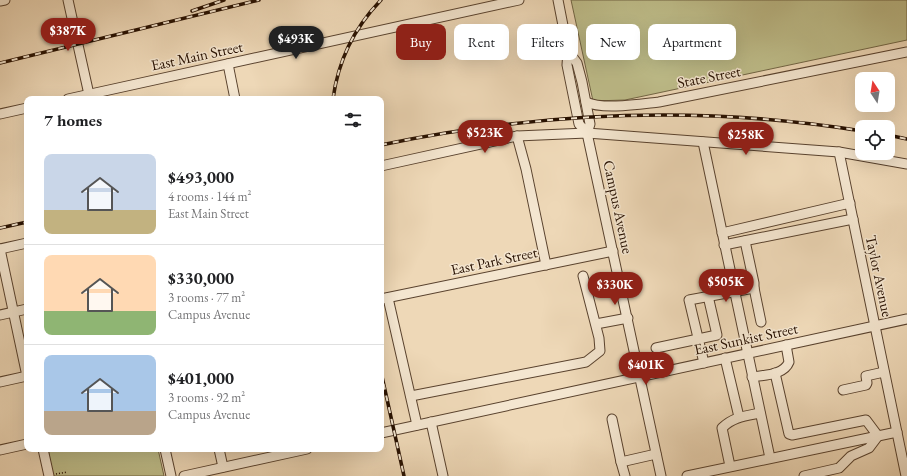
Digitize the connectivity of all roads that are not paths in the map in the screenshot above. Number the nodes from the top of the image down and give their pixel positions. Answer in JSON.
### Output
{"nodes":[{"id":1,"x":5,"y":0,"type":"edge"},
{"id":2,"x":68,"y":0,"type":"edge"},
{"id":3,"x":519,"y":0,"type":"edge"},
{"id":4,"x":558,"y":0,"type":"edge"},
{"id":5,"x":0,"y":1,"type":"edge"},
{"id":6,"x":497,"y":2,"type":"edge"},
{"id":7,"x":563,"y":24,"type":"edge"},
{"id":8,"x":907,"y":52,"type":"edge"},
{"id":9,"x":567,"y":60,"type":"edge"},
{"id":10,"x":574,"y":60,"type":"edge"},
{"id":11,"x":228,"y":64,"type":"junction"},
{"id":12,"x":89,"y":96,"type":"edge"},
{"id":13,"x":93,"y":96,"type":"edge"},
{"id":14,"x":234,"y":96,"type":"edge"},
{"id":15,"x":586,"y":102,"type":"junction"},
{"id":16,"x":24,"y":109,"type":"edge"},
{"id":17,"x":0,"y":114,"type":"edge"},
{"id":18,"x":587,"y":133,"type":"junction"},
{"id":19,"x":517,"y":136,"type":"junction"},
{"id":20,"x":703,"y":142,"type":"junction"},
{"id":21,"x":839,"y":152,"type":"junction"},
{"id":22,"x":907,"y":164,"type":"edge"},
{"id":23,"x":384,"y":165,"type":"edge"},
{"id":24,"x":850,"y":203,"type":"junction"},
{"id":25,"x":853,"y":219,"type":"junction"},
{"id":26,"x":722,"y":233,"type":"junction"},
{"id":27,"x":745,"y":241,"type":"junction"},
{"id":28,"x":24,"y":244,"type":"edge"},
{"id":29,"x":724,"y":245,"type":"junction"},
{"id":30,"x":0,"y":249,"type":"edge"},
{"id":31,"x":613,"y":251,"type":"junction"},
{"id":32,"x":546,"y":265,"type":"junction"},
{"id":33,"x":583,"y":276,"type":"dead end"},
{"id":34,"x":754,"y":288,"type":"junction"},
{"id":35,"x":734,"y":292,"type":"junction"},
{"id":36,"x":708,"y":296,"type":"junction"},
{"id":37,"x":384,"y":298,"type":"edge"},
{"id":38,"x":384,"y":302,"type":"edge"},
{"id":39,"x":24,"y":310,"type":"edge"},
{"id":40,"x":14,"y":312,"type":"junction"},
{"id":41,"x":0,"y":315,"type":"edge"},
{"id":42,"x":628,"y":318,"type":"junction"},
{"id":43,"x":907,"y":319,"type":"edge"},
{"id":44,"x":761,"y":322,"type":"dead end"},
{"id":45,"x":596,"y":324,"type":"junction"},
{"id":46,"x":875,"y":325,"type":"junction"},
{"id":47,"x":698,"y":339,"type":"junction"},
{"id":48,"x":786,"y":345,"type":"junction"},
{"id":49,"x":656,"y":348,"type":"dead end"},
{"id":50,"x":747,"y":353,"type":"junction"},
{"id":51,"x":725,"y":358,"type":"junction"},
{"id":52,"x":24,"y":361,"type":"edge"},
{"id":53,"x":704,"y":363,"type":"junction"},
{"id":54,"x":884,"y":372,"type":"junction"},
{"id":55,"x":775,"y":374,"type":"junction"},
{"id":56,"x":24,"y":377,"type":"edge"},
{"id":57,"x":641,"y":377,"type":"junction"},
{"id":58,"x":752,"y":377,"type":"junction"},
{"id":59,"x":0,"y":382,"type":"edge"},
{"id":60,"x":843,"y":390,"type":"dead end"},
{"id":61,"x":411,"y":396,"type":"junction"},
{"id":62,"x":760,"y":413,"type":"junction"},
{"id":63,"x":739,"y":417,"type":"junction"},
{"id":64,"x":612,"y":419,"type":"dead end"},
{"id":65,"x":431,"y":422,"type":"junction"},
{"id":66,"x":417,"y":425,"type":"junction"},
{"id":67,"x":384,"y":432,"type":"edge"},
{"id":68,"x":897,"y":432,"type":"junction"},
{"id":69,"x":878,"y":436,"type":"junction"},
{"id":70,"x":24,"y":445,"type":"edge"},
{"id":71,"x":0,"y":450,"type":"edge"},
{"id":72,"x":44,"y":452,"type":"edge"},
{"id":73,"x":166,"y":452,"type":"edge"},
{"id":74,"x":220,"y":452,"type":"edge"},
{"id":75,"x":293,"y":452,"type":"edge"},
{"id":76,"x":656,"y":454,"type":"junction"},
{"id":77,"x":770,"y":458,"type":"junction"},
{"id":78,"x":622,"y":462,"type":"junction"},
{"id":79,"x":730,"y":466,"type":"junction"},
{"id":80,"x":223,"y":467,"type":"junction"},
{"id":81,"x":52,"y":475,"type":"edge"},
{"id":82,"x":171,"y":476,"type":"edge"},
{"id":83,"x":184,"y":476,"type":"edge"},
{"id":84,"x":443,"y":476,"type":"edge"},
{"id":85,"x":625,"y":476,"type":"edge"},
{"id":86,"x":661,"y":476,"type":"edge"},
{"id":87,"x":687,"y":476,"type":"edge"},
{"id":88,"x":804,"y":476,"type":"edge"},
{"id":89,"x":906,"y":476,"type":"edge"}],
"edges":[{"from":1,"to":5,"type":"street"},
{"from":2,"to":12,"type":"street"},
{"from":3,"to":6,"type":"street","name":"East Main Street"},
{"from":4,"to":7,"type":"street","name":"Campus Avenue"},
{"from":6,"to":11,"type":"street","name":"East Main Street"},
{"from":8,"to":15,"type":"street","name":"State Street"},
{"from":9,"to":18,"type":"street","name":"Campus Avenue"},
{"from":10,"to":15,"type":"street","name":"Campus Avenue"},
{"from":11,"to":13,"type":"street","name":"East Main Street"},
{"from":11,"to":14,"type":"street"},
{"from":15,"to":18,"type":"street","name":"Campus Avenue"},
{"from":16,"to":17,"type":"street"},
{"from":18,"to":19,"type":"street"},
{"from":18,"to":20,"type":"street"},
{"from":18,"to":31,"type":"street","name":"Campus Avenue"},
{"from":19,"to":23,"type":"street"},
{"from":19,"to":32,"type":"street"},
{"from":20,"to":21,"type":"street"},
{"from":20,"to":26,"type":"street"},
{"from":21,"to":22,"type":"street"},
{"from":21,"to":24,"type":"street","name":"Taylor Avenue"},
{"from":24,"to":25,"type":"street","name":"Taylor Avenue"},
{"from":24,"to":26,"type":"street"},
{"from":25,"to":27,"type":"street"},
{"from":25,"to":46,"type":"street","name":"Taylor Avenue"},
{"from":26,"to":29,"type":"street"},
{"from":27,"to":29,"type":"street"},
{"from":27,"to":34,"type":"street"},
{"from":28,"to":30,"type":"street"},
{"from":29,"to":35,"type":"street"},
{"from":30,"to":40,"type":"street"},
{"from":31,"to":32,"type":"street","name":"East Park Street"},
{"from":31,"to":42,"type":"street","name":"Campus Avenue"},
{"from":32,"to":37,"type":"street","name":"East Park Street"},
{"from":33,"to":45,"type":"street"},
{"from":34,"to":35,"type":"street"},
{"from":34,"to":44,"type":"street"},
{"from":35,"to":36,"type":"street"},
{"from":35,"to":50,"type":"street"},
{"from":36,"to":47,"type":"street"},
{"from":36,"to":47,"type":"street"},
{"from":38,"to":61,"type":"street"},
{"from":39,"to":40,"type":"street"},
{"from":40,"to":41,"type":"street"},
{"from":40,"to":52,"type":"street"},
{"from":42,"to":45,"type":"street"},
{"from":42,"to":57,"type":"street","name":"Campus Avenue"},
{"from":43,"to":46,"type":"street","name":"East Sunkist Street"},
{"from":45,"to":61,"type":"street"},
{"from":46,"to":48,"type":"street","name":"East Sunkist Street"},
{"from":46,"to":54,"type":"street","name":"Taylor Avenue"},
{"from":47,"to":49,"type":"street"},
{"from":47,"to":53,"type":"street"},
{"from":48,"to":50,"type":"street","name":"East Sunkist Street"},
{"from":48,"to":55,"type":"street"},
{"from":50,"to":51,"type":"street","name":"East Sunkist Street"},
{"from":50,"to":58,"type":"street"},
{"from":51,"to":53,"type":"street","name":"East Sunkist Street"},
{"from":51,"to":63,"type":"street"},
{"from":53,"to":57,"type":"street","name":"East Sunkist Street"},
{"from":54,"to":60,"type":"street"},
{"from":54,"to":68,"type":"street","name":"Taylor Avenue"},
{"from":55,"to":58,"type":"street"},
{"from":55,"to":69,"type":"street"},
{"from":56,"to":59,"type":"street"},
{"from":57,"to":65,"type":"street","name":"East Sunkist Street"},
{"from":57,"to":76,"type":"street","name":"Campus Avenue"},
{"from":58,"to":62,"type":"street"},
{"from":61,"to":66,"type":"street"},
{"from":62,"to":63,"type":"street"},
{"from":62,"to":77,"type":"street"},
{"from":63,"to":79,"type":"street"},
{"from":64,"to":78,"type":"street"},
{"from":65,"to":66,"type":"street","name":"East Sunkist Street"},
{"from":65,"to":84,"type":"street"},
{"from":66,"to":67,"type":"street","name":"East Sunkist Street"},
{"from":68,"to":69,"type":"street"},
{"from":68,"to":89,"type":"street","name":"Taylor Avenue"},
{"from":69,"to":77,"type":"street"},
{"from":69,"to":88,"type":"street"},
{"from":70,"to":71,"type":"street"},
{"from":72,"to":81,"type":"street"},
{"from":73,"to":82,"type":"street"},
{"from":74,"to":80,"type":"street"},
{"from":75,"to":80,"type":"street"},
{"from":76,"to":78,"type":"street"},
{"from":76,"to":86,"type":"street","name":"Campus Avenue"},
{"from":77,"to":79,"type":"street"},
{"from":78,"to":85,"type":"street"},
{"from":79,"to":87,"type":"street"},
{"from":80,"to":83,"type":"street"}]}
